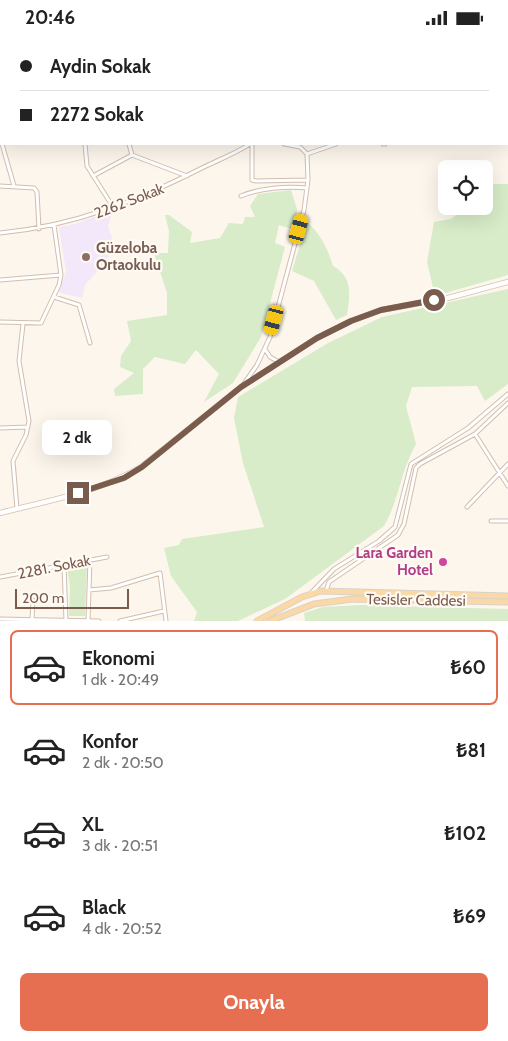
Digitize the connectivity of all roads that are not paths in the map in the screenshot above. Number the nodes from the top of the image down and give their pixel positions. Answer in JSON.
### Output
{"nodes":[{"id":1,"x":3,"y":145,"type":"edge"},
{"id":2,"x":85,"y":145,"type":"edge"},
{"id":3,"x":129,"y":145,"type":"edge"},
{"id":4,"x":249,"y":145,"type":"edge"},
{"id":5,"x":251,"y":145,"type":"edge"},
{"id":6,"x":299,"y":145,"type":"edge"},
{"id":7,"x":333,"y":145,"type":"edge"},
{"id":8,"x":307,"y":154,"type":"junction"},
{"id":9,"x":132,"y":155,"type":"junction"},
{"id":10,"x":93,"y":176,"type":"junction"},
{"id":11,"x":187,"y":176,"type":"junction"},
{"id":12,"x":308,"y":180,"type":"junction"},
{"id":13,"x":0,"y":185,"type":"edge"},
{"id":14,"x":14,"y":186,"type":"junction"},
{"id":15,"x":307,"y":188,"type":"junction"},
{"id":16,"x":241,"y":196,"type":"dead end"},
{"id":17,"x":113,"y":207,"type":"junction"},
{"id":18,"x":54,"y":225,"type":"junction"},
{"id":19,"x":39,"y":229,"type":"junction"},
{"id":20,"x":0,"y":233,"type":"edge"},
{"id":21,"x":62,"y":275,"type":"junction"},
{"id":22,"x":0,"y":280,"type":"edge"},
{"id":23,"x":508,"y":282,"type":"edge"},
{"id":24,"x":54,"y":297,"type":"junction"},
{"id":25,"x":0,"y":322,"type":"edge"},
{"id":26,"x":23,"y":324,"type":"junction"},
{"id":27,"x":90,"y":343,"type":"dead end"},
{"id":28,"x":265,"y":349,"type":"junction"},
{"id":29,"x":279,"y":362,"type":"junction"},
{"id":30,"x":241,"y":387,"type":"junction"},
{"id":31,"x":508,"y":393,"type":"edge"},
{"id":32,"x":508,"y":403,"type":"edge"},
{"id":33,"x":28,"y":427,"type":"junction"},
{"id":34,"x":0,"y":428,"type":"edge"},
{"id":35,"x":475,"y":434,"type":"junction"},
{"id":36,"x":508,"y":464,"type":"edge"},
{"id":37,"x":499,"y":473,"type":"junction"},
{"id":38,"x":508,"y":486,"type":"edge"},
{"id":39,"x":467,"y":507,"type":"dead end"},
{"id":40,"x":17,"y":509,"type":"junction"},
{"id":41,"x":0,"y":513,"type":"edge"},
{"id":42,"x":491,"y":521,"type":"dead end"},
{"id":43,"x":508,"y":521,"type":"edge"},
{"id":44,"x":107,"y":557,"type":"dead end"},
{"id":45,"x":90,"y":559,"type":"junction"},
{"id":46,"x":64,"y":564,"type":"junction"},
{"id":47,"x":0,"y":577,"type":"edge"},
{"id":48,"x":89,"y":590,"type":"junction"},
{"id":49,"x":326,"y":591,"type":"junction"},
{"id":50,"x":310,"y":593,"type":"junction"},
{"id":51,"x":508,"y":597,"type":"edge"},
{"id":52,"x":33,"y":600,"type":"dead end"},
{"id":53,"x":324,"y":602,"type":"junction"},
{"id":54,"x":508,"y":602,"type":"edge"},
{"id":55,"x":314,"y":604,"type":"junction"},
{"id":56,"x":164,"y":611,"type":"junction"},
{"id":57,"x":0,"y":619,"type":"edge"},
{"id":58,"x":32,"y":620,"type":"edge"},
{"id":59,"x":88,"y":620,"type":"edge"},
{"id":60,"x":66,"y":621,"type":"edge"},
{"id":61,"x":99,"y":621,"type":"edge"},
{"id":62,"x":120,"y":621,"type":"edge"},
{"id":63,"x":166,"y":621,"type":"edge"},
{"id":64,"x":257,"y":621,"type":"edge"},
{"id":65,"x":270,"y":621,"type":"edge"}],
"edges":[{"from":1,"to":14,"type":"street"},
{"from":2,"to":10,"type":"street"},
{"from":3,"to":9,"type":"street"},
{"from":4,"to":11,"type":"street","name":"2262 Sokak"},
{"from":5,"to":12,"type":"street"},
{"from":6,"to":8,"type":"street"},
{"from":7,"to":8,"type":"street"},
{"from":8,"to":12,"type":"street"},
{"from":9,"to":10,"type":"street"},
{"from":9,"to":11,"type":"street"},
{"from":10,"to":17,"type":"street"},
{"from":11,"to":17,"type":"street","name":"2262 Sokak"},
{"from":12,"to":15,"type":"street"},
{"from":13,"to":14,"type":"street"},
{"from":14,"to":19,"type":"street"},
{"from":15,"to":16,"type":"street"},
{"from":15,"to":28,"type":"street"},
{"from":17,"to":18,"type":"street","name":"2262 Sokak"},
{"from":18,"to":19,"type":"street","name":"2262 Sokak"},
{"from":18,"to":21,"type":"street"},
{"from":19,"to":20,"type":"street","name":"2262 Sokak"},
{"from":21,"to":22,"type":"street"},
{"from":21,"to":24,"type":"street"},
{"from":23,"to":29,"type":"street"},
{"from":24,"to":26,"type":"street"},
{"from":24,"to":27,"type":"street"},
{"from":25,"to":26,"type":"street"},
{"from":26,"to":33,"type":"street"},
{"from":28,"to":29,"type":"street"},
{"from":28,"to":30,"type":"street"},
{"from":29,"to":30,"type":"street"},
{"from":30,"to":40,"type":"street"},
{"from":31,"to":50,"type":"street"},
{"from":32,"to":35,"type":"street"},
{"from":33,"to":34,"type":"street"},
{"from":33,"to":40,"type":"street"},
{"from":35,"to":37,"type":"street"},
{"from":35,"to":49,"type":"street"},
{"from":36,"to":37,"type":"street"},
{"from":37,"to":38,"type":"street"},
{"from":37,"to":39,"type":"street"},
{"from":40,"to":41,"type":"street"},
{"from":42,"to":43,"type":"street"},
{"from":44,"to":45,"type":"street","name":"2281. Sokak"},
{"from":45,"to":46,"type":"street","name":"2281. Sokak"},
{"from":45,"to":48,"type":"street"},
{"from":46,"to":47,"type":"street","name":"2281. Sokak"},
{"from":46,"to":60,"type":"street"},
{"from":48,"to":56,"type":"street"},
{"from":48,"to":59,"type":"street"},
{"from":49,"to":50,"type":"main road"},
{"from":49,"to":51,"type":"main road"},
{"from":49,"to":53,"type":"main road"},
{"from":50,"to":55,"type":"main road"},
{"from":50,"to":64,"type":"main road"},
{"from":52,"to":58,"type":"street"},
{"from":53,"to":54,"type":"main road","name":"Tesisler Caddesi"},
{"from":53,"to":55,"type":"main road","name":"Tesisler Caddesi"},
{"from":55,"to":65,"type":"main road","name":"Tesisler Caddesi"},
{"from":56,"to":62,"type":"street"},
{"from":56,"to":63,"type":"street"},
{"from":57,"to":58,"type":"street"},
{"from":58,"to":60,"type":"street"},
{"from":59,"to":60,"type":"street"},
{"from":59,"to":61,"type":"street"}]}
